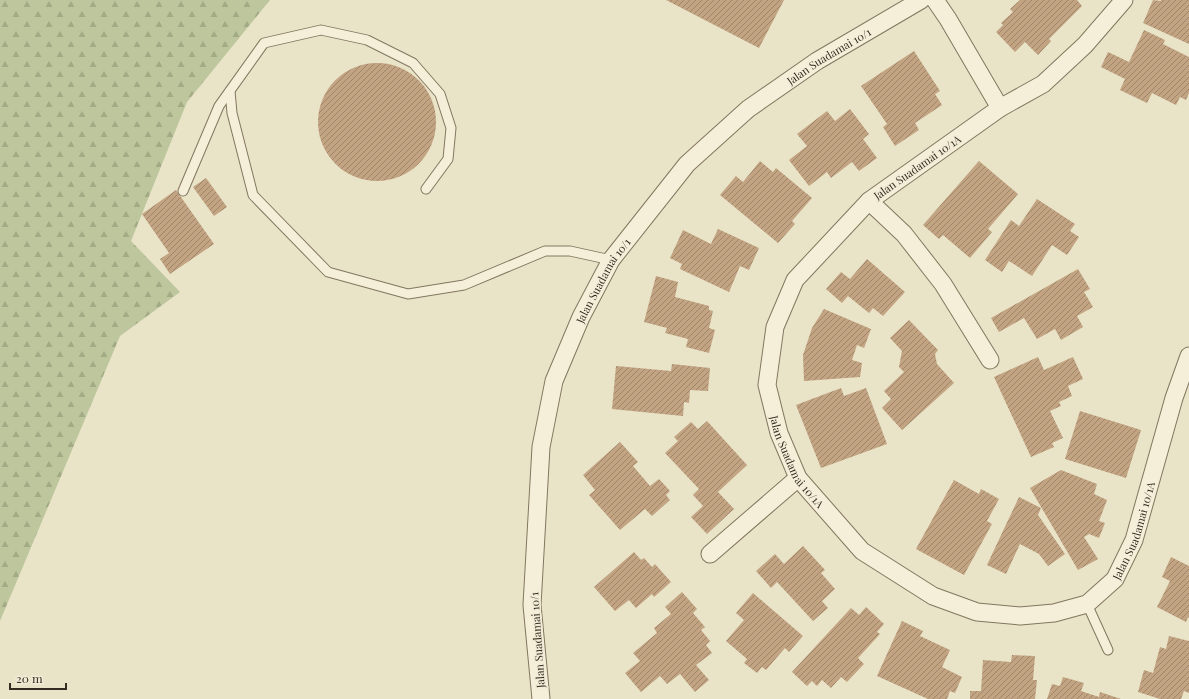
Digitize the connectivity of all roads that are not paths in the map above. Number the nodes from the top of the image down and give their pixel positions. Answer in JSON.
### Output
{"nodes":[{"id":1,"x":921,"y":0,"type":"edge"},
{"id":2,"x":935,"y":0,"type":"edge"},
{"id":3,"x":1124,"y":0,"type":"edge"},
{"id":4,"x":230,"y":90,"type":"junction"},
{"id":5,"x":1000,"y":108,"type":"junction"},
{"id":6,"x":426,"y":189,"type":"dead end"},
{"id":7,"x":183,"y":191,"type":"dead end"},
{"id":8,"x":869,"y":201,"type":"junction"},
{"id":9,"x":611,"y":260,"type":"junction"},
{"id":10,"x":1189,"y":356,"type":"edge"},
{"id":11,"x":990,"y":360,"type":"dead end"},
{"id":12,"x":798,"y":478,"type":"junction"},
{"id":13,"x":710,"y":554,"type":"dead end"},
{"id":14,"x":1087,"y":604,"type":"junction"},
{"id":15,"x":1108,"y":650,"type":"dead end"},
{"id":16,"x":541,"y":699,"type":"edge"}],
"edges":[{"from":1,"to":9,"type":"street","name":"Jalan Suadamai 10/1"},
{"from":2,"to":5,"type":"street"},
{"from":3,"to":5,"type":"street","name":"Jalan Suadamai 10/1A"},
{"from":4,"to":6,"type":"lane"},
{"from":4,"to":7,"type":"lane"},
{"from":4,"to":9,"type":"lane"},
{"from":5,"to":8,"type":"street","name":"Jalan Suadamai 10/1A"},
{"from":8,"to":11,"type":"street"},
{"from":8,"to":12,"type":"street","name":"Jalan Suadamai 10/1A"},
{"from":9,"to":16,"type":"street","name":"Jalan Suadamai 10/1"},
{"from":10,"to":14,"type":"street","name":"Jalan Suadamai 10/1A"},
{"from":12,"to":13,"type":"street"},
{"from":12,"to":14,"type":"street","name":"Jalan Suadamai 10/1A"},
{"from":14,"to":15,"type":"lane"}]}
